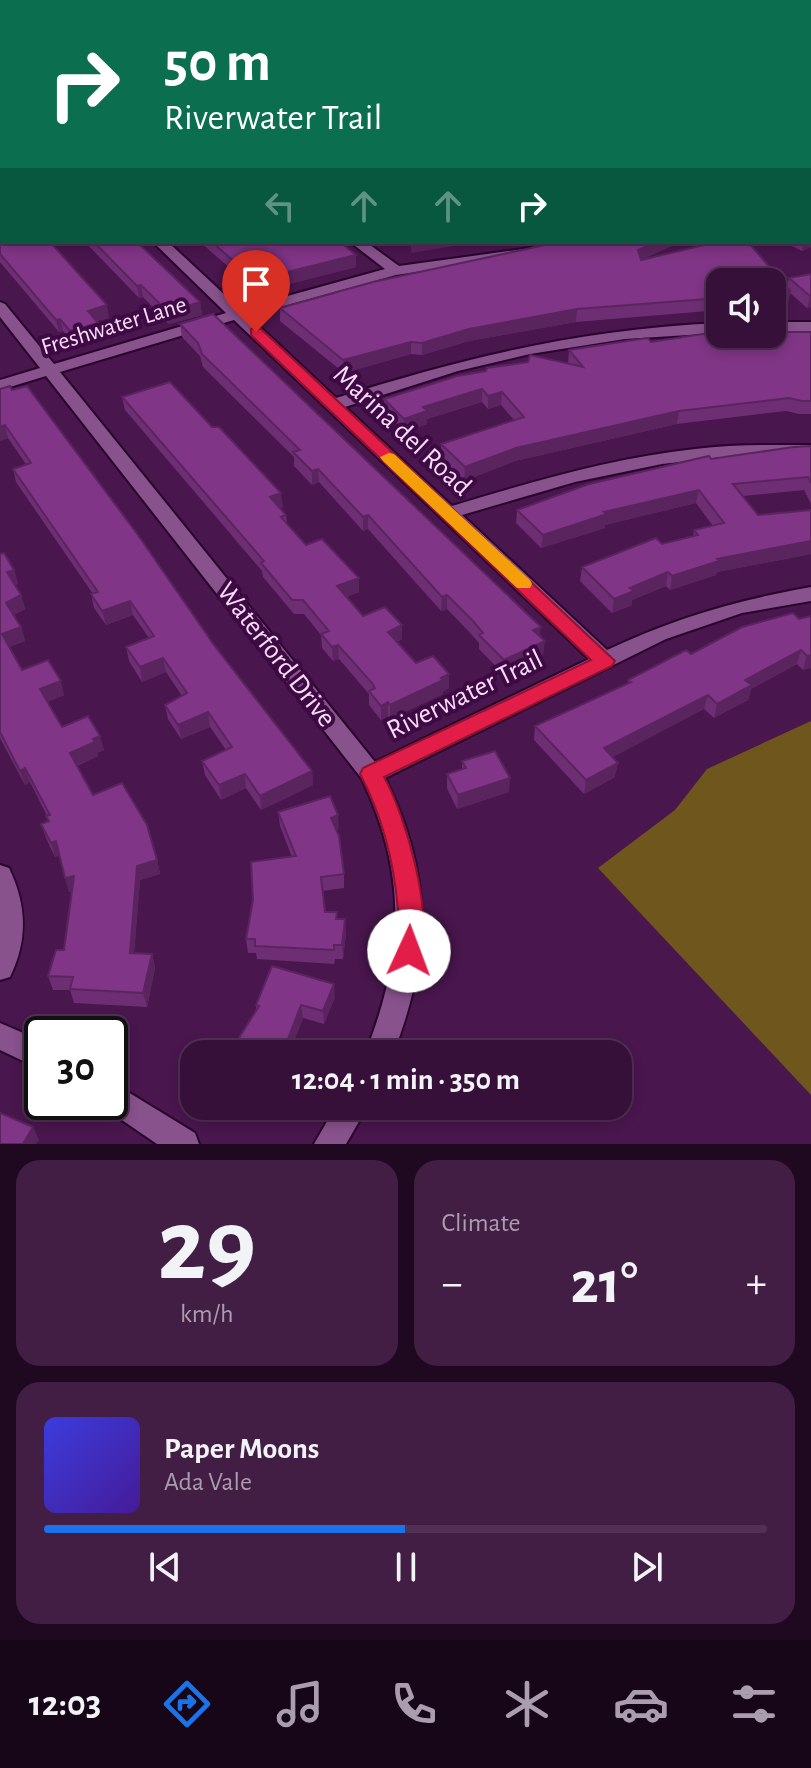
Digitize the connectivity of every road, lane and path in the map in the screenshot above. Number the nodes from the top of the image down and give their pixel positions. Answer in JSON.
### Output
{"nodes":[{"id":1,"x":162,"y":244,"type":"edge"},
{"id":2,"x":360,"y":244,"type":"edge"},
{"id":3,"x":547,"y":248,"type":"edge"},
{"id":4,"x":396,"y":271,"type":"junction"},
{"id":5,"x":0,"y":307,"type":"edge"},
{"id":6,"x":237,"y":314,"type":"junction"},
{"id":7,"x":786,"y":327,"type":"edge"},
{"id":8,"x":811,"y":327,"type":"edge"},
{"id":9,"x":706,"y":329,"type":"edge"},
{"id":10,"x":49,"y":370,"type":"junction"},
{"id":11,"x":0,"y":385,"type":"edge"},
{"id":12,"x":333,"y":405,"type":"junction"},
{"id":13,"x":811,"y":450,"type":"edge"},
{"id":14,"x":448,"y":513,"type":"junction"},
{"id":15,"x":811,"y":594,"type":"edge"},
{"id":16,"x":605,"y":661,"type":"junction"},
{"id":17,"x":371,"y":774,"type":"junction"},
{"id":18,"x":0,"y":876,"type":"edge"},
{"id":19,"x":0,"y":968,"type":"edge"},
{"id":20,"x":0,"y":1036,"type":"edge"},
{"id":21,"x":384,"y":1040,"type":"edge"},
{"id":22,"x":24,"y":1047,"type":"edge"},
{"id":23,"x":128,"y":1107,"type":"edge"},
{"id":24,"x":344,"y":1120,"type":"edge"},
{"id":25,"x":184,"y":1144,"type":"edge"},
{"id":26,"x":329,"y":1144,"type":"edge"}],
"edges":[{"from":1,"to":6,"type":"street","name":"Marina del Road"},
{"from":2,"to":4,"type":"street"},
{"from":3,"to":4,"type":"street","name":"Freshwater Lane"},
{"from":4,"to":6,"type":"street","name":"Freshwater Lane"},
{"from":5,"to":10,"type":"street","name":"Waterford Drive"},
{"from":6,"to":10,"type":"street","name":"Freshwater Lane"},
{"from":6,"to":12,"type":"street","name":"Marina del Road"},
{"from":7,"to":8,"type":"street"},
{"from":9,"to":12,"type":"street"},
{"from":10,"to":11,"type":"street","name":"Freshwater Lane"},
{"from":10,"to":17,"type":"street","name":"Waterford Drive"},
{"from":12,"to":14,"type":"street","name":"Marina del Road"},
{"from":13,"to":14,"type":"street"},
{"from":14,"to":16,"type":"street","name":"Marina del Road"},
{"from":15,"to":16,"type":"street","name":"Riverwater Trail"},
{"from":16,"to":17,"type":"street","name":"Riverwater Trail"},
{"from":17,"to":21,"type":"street","name":"Waterford Drive"},
{"from":18,"to":19,"type":"street"},
{"from":20,"to":22,"type":"street"},
{"from":23,"to":25,"type":"street"},
{"from":24,"to":26,"type":"street"}]}
